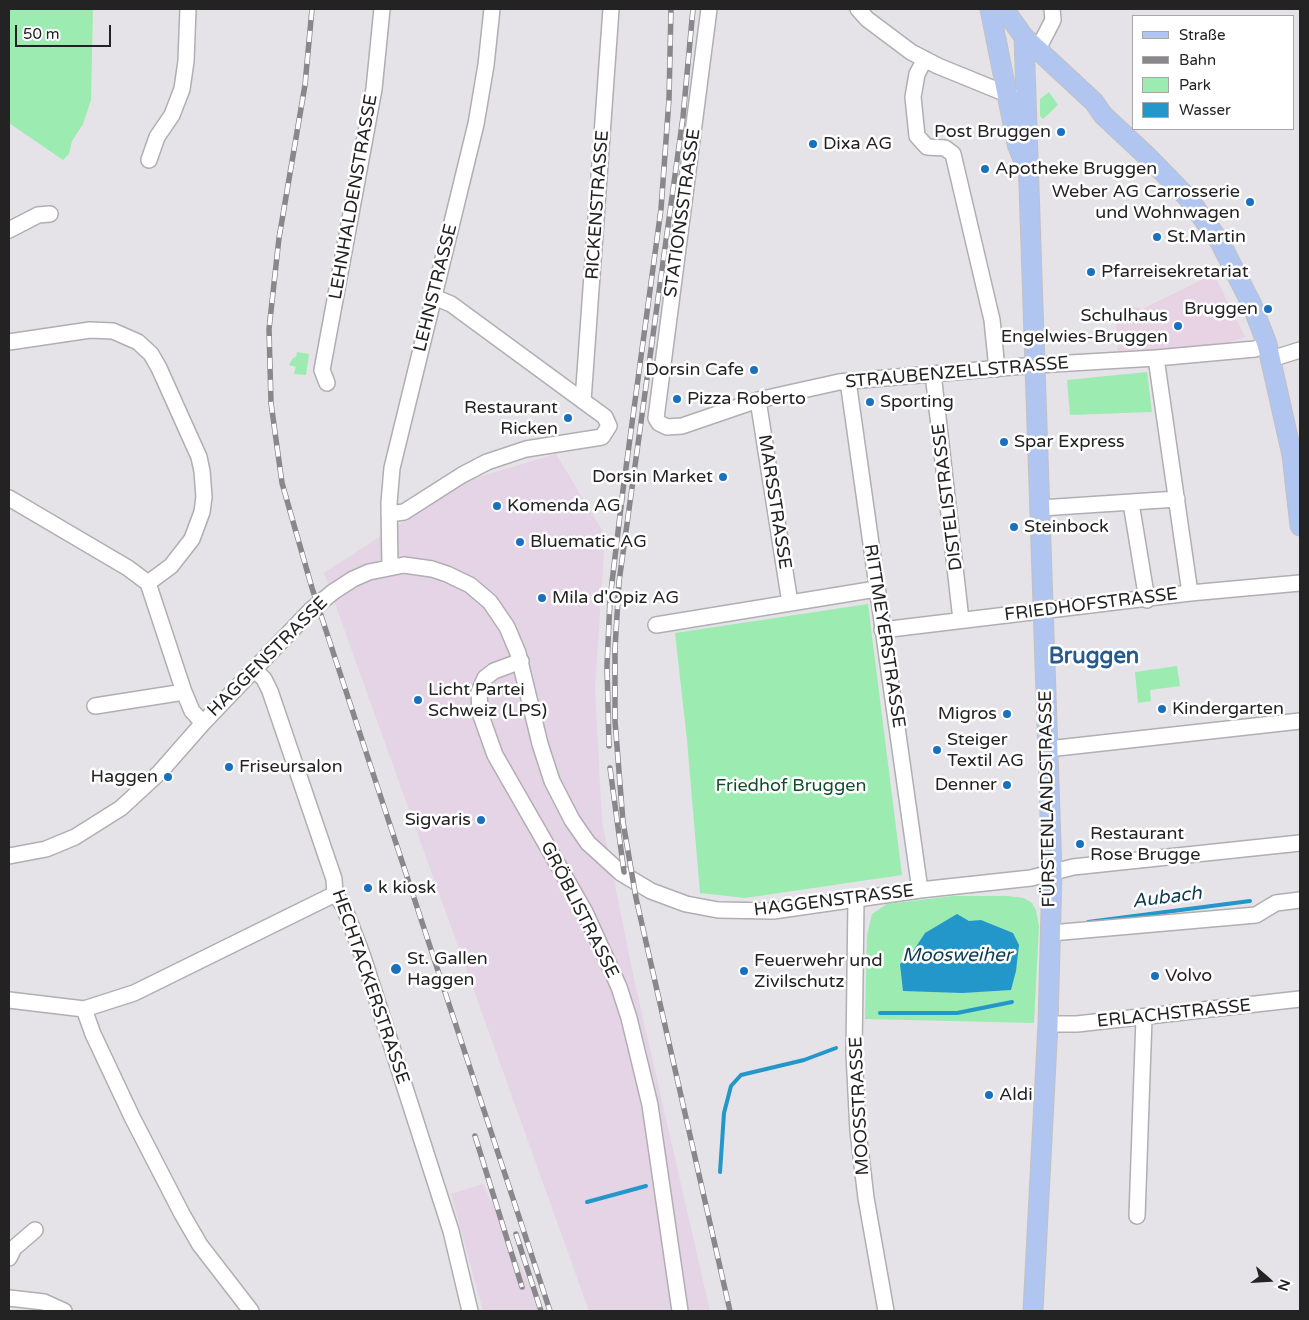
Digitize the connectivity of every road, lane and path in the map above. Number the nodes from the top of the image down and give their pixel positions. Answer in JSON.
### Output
{"nodes":[{"id":1,"x":188,"y":9,"type":"edge"},
{"id":2,"x":382,"y":9,"type":"edge"},
{"id":3,"x":492,"y":9,"type":"edge"},
{"id":4,"x":611,"y":9,"type":"edge"},
{"id":5,"x":709,"y":9,"type":"edge"},
{"id":6,"x":858,"y":9,"type":"edge"},
{"id":7,"x":991,"y":9,"type":"edge"},
{"id":8,"x":1004,"y":9,"type":"edge"},
{"id":9,"x":1052,"y":9,"type":"edge"},
{"id":10,"x":1029,"y":47,"type":"junction"},
{"id":11,"x":925,"y":60,"type":"junction"},
{"id":12,"x":1033,"y":72,"type":"junction"},
{"id":13,"x":1008,"y":94,"type":"junction"},
{"id":14,"x":1103,"y":115,"type":"junction"},
{"id":15,"x":1029,"y":142,"type":"junction"},
{"id":16,"x":149,"y":160,"type":"dead end"},
{"id":17,"x":1027,"y":167,"type":"junction"},
{"id":18,"x":50,"y":214,"type":"dead end"},
{"id":19,"x":9,"y":230,"type":"edge"},
{"id":20,"x":434,"y":297,"type":"junction"},
{"id":21,"x":9,"y":342,"type":"edge"},
{"id":22,"x":1300,"y":350,"type":"edge"},
{"id":23,"x":1269,"y":351,"type":"junction"},
{"id":24,"x":1156,"y":358,"type":"junction"},
{"id":25,"x":1036,"y":365,"type":"junction"},
{"id":26,"x":997,"y":369,"type":"junction"},
{"id":27,"x":935,"y":374,"type":"junction"},
{"id":28,"x":848,"y":381,"type":"junction"},
{"id":29,"x":327,"y":383,"type":"dead end"},
{"id":30,"x":758,"y":400,"type":"junction"},
{"id":31,"x":583,"y":401,"type":"junction"},
{"id":32,"x":656,"y":418,"type":"joint"},
{"id":33,"x":9,"y":498,"type":"edge"},
{"id":34,"x":1177,"y":499,"type":"junction"},
{"id":35,"x":1131,"y":503,"type":"junction"},
{"id":36,"x":1041,"y":508,"type":"junction"},
{"id":37,"x":389,"y":514,"type":"junction"},
{"id":38,"x":1300,"y":526,"type":"edge"},
{"id":39,"x":390,"y":567,"type":"junction"},
{"id":40,"x":148,"y":583,"type":"junction"},
{"id":41,"x":1300,"y":583,"type":"edge"},
{"id":42,"x":876,"y":589,"type":"junction"},
{"id":43,"x":1190,"y":593,"type":"junction"},
{"id":44,"x":1147,"y":600,"type":"junction"},
{"id":45,"x":790,"y":603,"type":"junction"},
{"id":46,"x":1044,"y":612,"type":"junction"},
{"id":47,"x":961,"y":620,"type":"junction"},
{"id":48,"x":656,"y":625,"type":"dead end"},
{"id":49,"x":882,"y":630,"type":"junction"},
{"id":50,"x":521,"y":661,"type":"junction"},
{"id":51,"x":255,"y":670,"type":"junction"},
{"id":52,"x":184,"y":692,"type":"junction"},
{"id":53,"x":95,"y":706,"type":"dead end"},
{"id":54,"x":1300,"y":721,"type":"edge"},
{"id":55,"x":203,"y":723,"type":"junction"},
{"id":56,"x":1048,"y":749,"type":"junction"},
{"id":57,"x":1300,"y":843,"type":"edge"},
{"id":58,"x":9,"y":856,"type":"edge"},
{"id":59,"x":1052,"y":873,"type":"junction"},
{"id":60,"x":920,"y":890,"type":"junction"},
{"id":61,"x":335,"y":894,"type":"junction"},
{"id":62,"x":856,"y":900,"type":"junction"},
{"id":63,"x":1300,"y":900,"type":"edge"},
{"id":64,"x":1050,"y":933,"type":"junction"},
{"id":65,"x":1300,"y":999,"type":"edge"},
{"id":66,"x":9,"y":1000,"type":"edge"},
{"id":67,"x":84,"y":1009,"type":"junction"},
{"id":68,"x":1144,"y":1018,"type":"junction"},
{"id":69,"x":1048,"y":1024,"type":"junction"},
{"id":70,"x":1137,"y":1216,"type":"dead end"},
{"id":71,"x":35,"y":1230,"type":"dead end"},
{"id":72,"x":9,"y":1258,"type":"edge"},
{"id":73,"x":9,"y":1298,"type":"edge"},
{"id":74,"x":64,"y":1311,"type":"edge"},
{"id":75,"x":251,"y":1311,"type":"edge"},
{"id":76,"x":470,"y":1311,"type":"edge"},
{"id":77,"x":680,"y":1311,"type":"edge"},
{"id":78,"x":886,"y":1311,"type":"edge"},
{"id":79,"x":1034,"y":1311,"type":"edge"}],
"edges":[{"from":1,"to":16,"type":"street"},
{"from":2,"to":29,"type":"street","name":"LEHNHALDENSTRASSE"},
{"from":3,"to":20,"type":"street","name":"LEHNSTRASSE"},
{"from":4,"to":31,"type":"street","name":"RICKENSTRASSE"},
{"from":5,"to":32,"type":"street","name":"STATIONSSTRASSE"},
{"from":6,"to":11,"type":"street"},
{"from":7,"to":10,"type":"main road"},
{"from":7,"to":13,"type":"main road","name":"FÜRSTENLANDSTRASSE"},
{"from":8,"to":10,"type":"main road"},
{"from":9,"to":10,"type":"street"},
{"from":10,"to":12,"type":"main road","name":"FÜRSTENLANDSTRASSE"},
{"from":10,"to":14,"type":"main road"},
{"from":11,"to":13,"type":"street"},
{"from":11,"to":26,"type":"street"},
{"from":12,"to":14,"type":"main road"},
{"from":12,"to":15,"type":"main road","name":"FÜRSTENLANDSTRASSE"},
{"from":13,"to":15,"type":"street","name":"FÜRSTENLANDSTRASSE"},
{"from":13,"to":17,"type":"main road","name":"FÜRSTENLANDSTRASSE"},
{"from":14,"to":23,"type":"main road"},
{"from":15,"to":17,"type":"main road","name":"FÜRSTENLANDSTRASSE"},
{"from":17,"to":25,"type":"main road","name":"FÜRSTENLANDSTRASSE"},
{"from":18,"to":19,"type":"street"},
{"from":20,"to":31,"type":"street"},
{"from":20,"to":37,"type":"street","name":"LEHNSTRASSE"},
{"from":21,"to":40,"type":"street"},
{"from":22,"to":23,"type":"street","name":"STRAUBENZELLSTRASSE"},
{"from":23,"to":24,"type":"street","name":"STRAUBENZELLSTRASSE"},
{"from":23,"to":38,"type":"main road"},
{"from":24,"to":25,"type":"street","name":"STRAUBENZELLSTRASSE"},
{"from":24,"to":34,"type":"street"},
{"from":25,"to":26,"type":"street","name":"STRAUBENZELLSTRASSE"},
{"from":25,"to":36,"type":"main road","name":"FÜRSTENLANDSTRASSE"},
{"from":26,"to":27,"type":"street","name":"STRAUBENZELLSTRASSE"},
{"from":27,"to":28,"type":"street","name":"STRAUBENZELLSTRASSE"},
{"from":27,"to":47,"type":"street","name":"DISTELISTRASSE"},
{"from":28,"to":30,"type":"street","name":"STRAUBENZELLSTRASSE"},
{"from":28,"to":42,"type":"street","name":"RITTMEYERSTRASSE"},
{"from":30,"to":32,"type":"street","name":"STRAUBENZELLSTRASSE"},
{"from":30,"to":45,"type":"street","name":"MARSSTRASSE"},
{"from":31,"to":37,"type":"street"},
{"from":33,"to":40,"type":"street"},
{"from":34,"to":35,"type":"street"},
{"from":34,"to":43,"type":"street"},
{"from":35,"to":36,"type":"street"},
{"from":35,"to":44,"type":"street"},
{"from":36,"to":46,"type":"main road","name":"FÜRSTENLANDSTRASSE"},
{"from":37,"to":39,"type":"street","name":"LEHNSTRASSE"},
{"from":39,"to":50,"type":"street","name":"HAGGENSTRASSE"},
{"from":39,"to":51,"type":"street","name":"HAGGENSTRASSE"},
{"from":40,"to":52,"type":"street"},
{"from":41,"to":43,"type":"street","name":"FRIEDHOFSTRASSE"},
{"from":42,"to":45,"type":"street"},
{"from":42,"to":49,"type":"street","name":"RITTMEYERSTRASSE"},
{"from":43,"to":44,"type":"street","name":"FRIEDHOFSTRASSE"},
{"from":44,"to":46,"type":"street","name":"FRIEDHOFSTRASSE"},
{"from":45,"to":48,"type":"street"},
{"from":46,"to":47,"type":"street","name":"FRIEDHOFSTRASSE"},
{"from":46,"to":56,"type":"main road","name":"FÜRSTENLANDSTRASSE"},
{"from":47,"to":49,"type":"street","name":"FRIEDHOFSTRASSE"},
{"from":49,"to":60,"type":"street","name":"RITTMEYERSTRASSE"},
{"from":50,"to":62,"type":"street","name":"HAGGENSTRASSE"},
{"from":50,"to":77,"type":"street","name":"GRÖBLISTRASSE"},
{"from":51,"to":55,"type":"street","name":"HAGGENSTRASSE"},
{"from":51,"to":61,"type":"street","name":"HECHTACKERSTRASSE"},
{"from":52,"to":53,"type":"street"},
{"from":52,"to":55,"type":"street"},
{"from":54,"to":56,"type":"street"},
{"from":55,"to":58,"type":"street","name":"HAGGENSTRASSE"},
{"from":56,"to":59,"type":"main road","name":"FÜRSTENLANDSTRASSE"},
{"from":57,"to":59,"type":"street","name":"HAGGENSTRASSE"},
{"from":59,"to":60,"type":"street","name":"HAGGENSTRASSE"},
{"from":59,"to":64,"type":"main road","name":"FÜRSTENLANDSTRASSE"},
{"from":60,"to":62,"type":"street","name":"HAGGENSTRASSE"},
{"from":61,"to":67,"type":"street"},
{"from":61,"to":76,"type":"street","name":"HECHTACKERSTRASSE"},
{"from":62,"to":78,"type":"street","name":"MOOSSTRASSE"},
{"from":63,"to":64,"type":"street"},
{"from":64,"to":69,"type":"main road","name":"FÜRSTENLANDSTRASSE"},
{"from":65,"to":68,"type":"street","name":"ERLACHSTRASSE"},
{"from":66,"to":67,"type":"street"},
{"from":67,"to":75,"type":"street"},
{"from":68,"to":69,"type":"street","name":"ERLACHSTRASSE"},
{"from":68,"to":70,"type":"street"},
{"from":69,"to":79,"type":"main road","name":"FÜRSTENLANDSTRASSE"},
{"from":71,"to":72,"type":"street"},
{"from":73,"to":74,"type":"street"}]}
